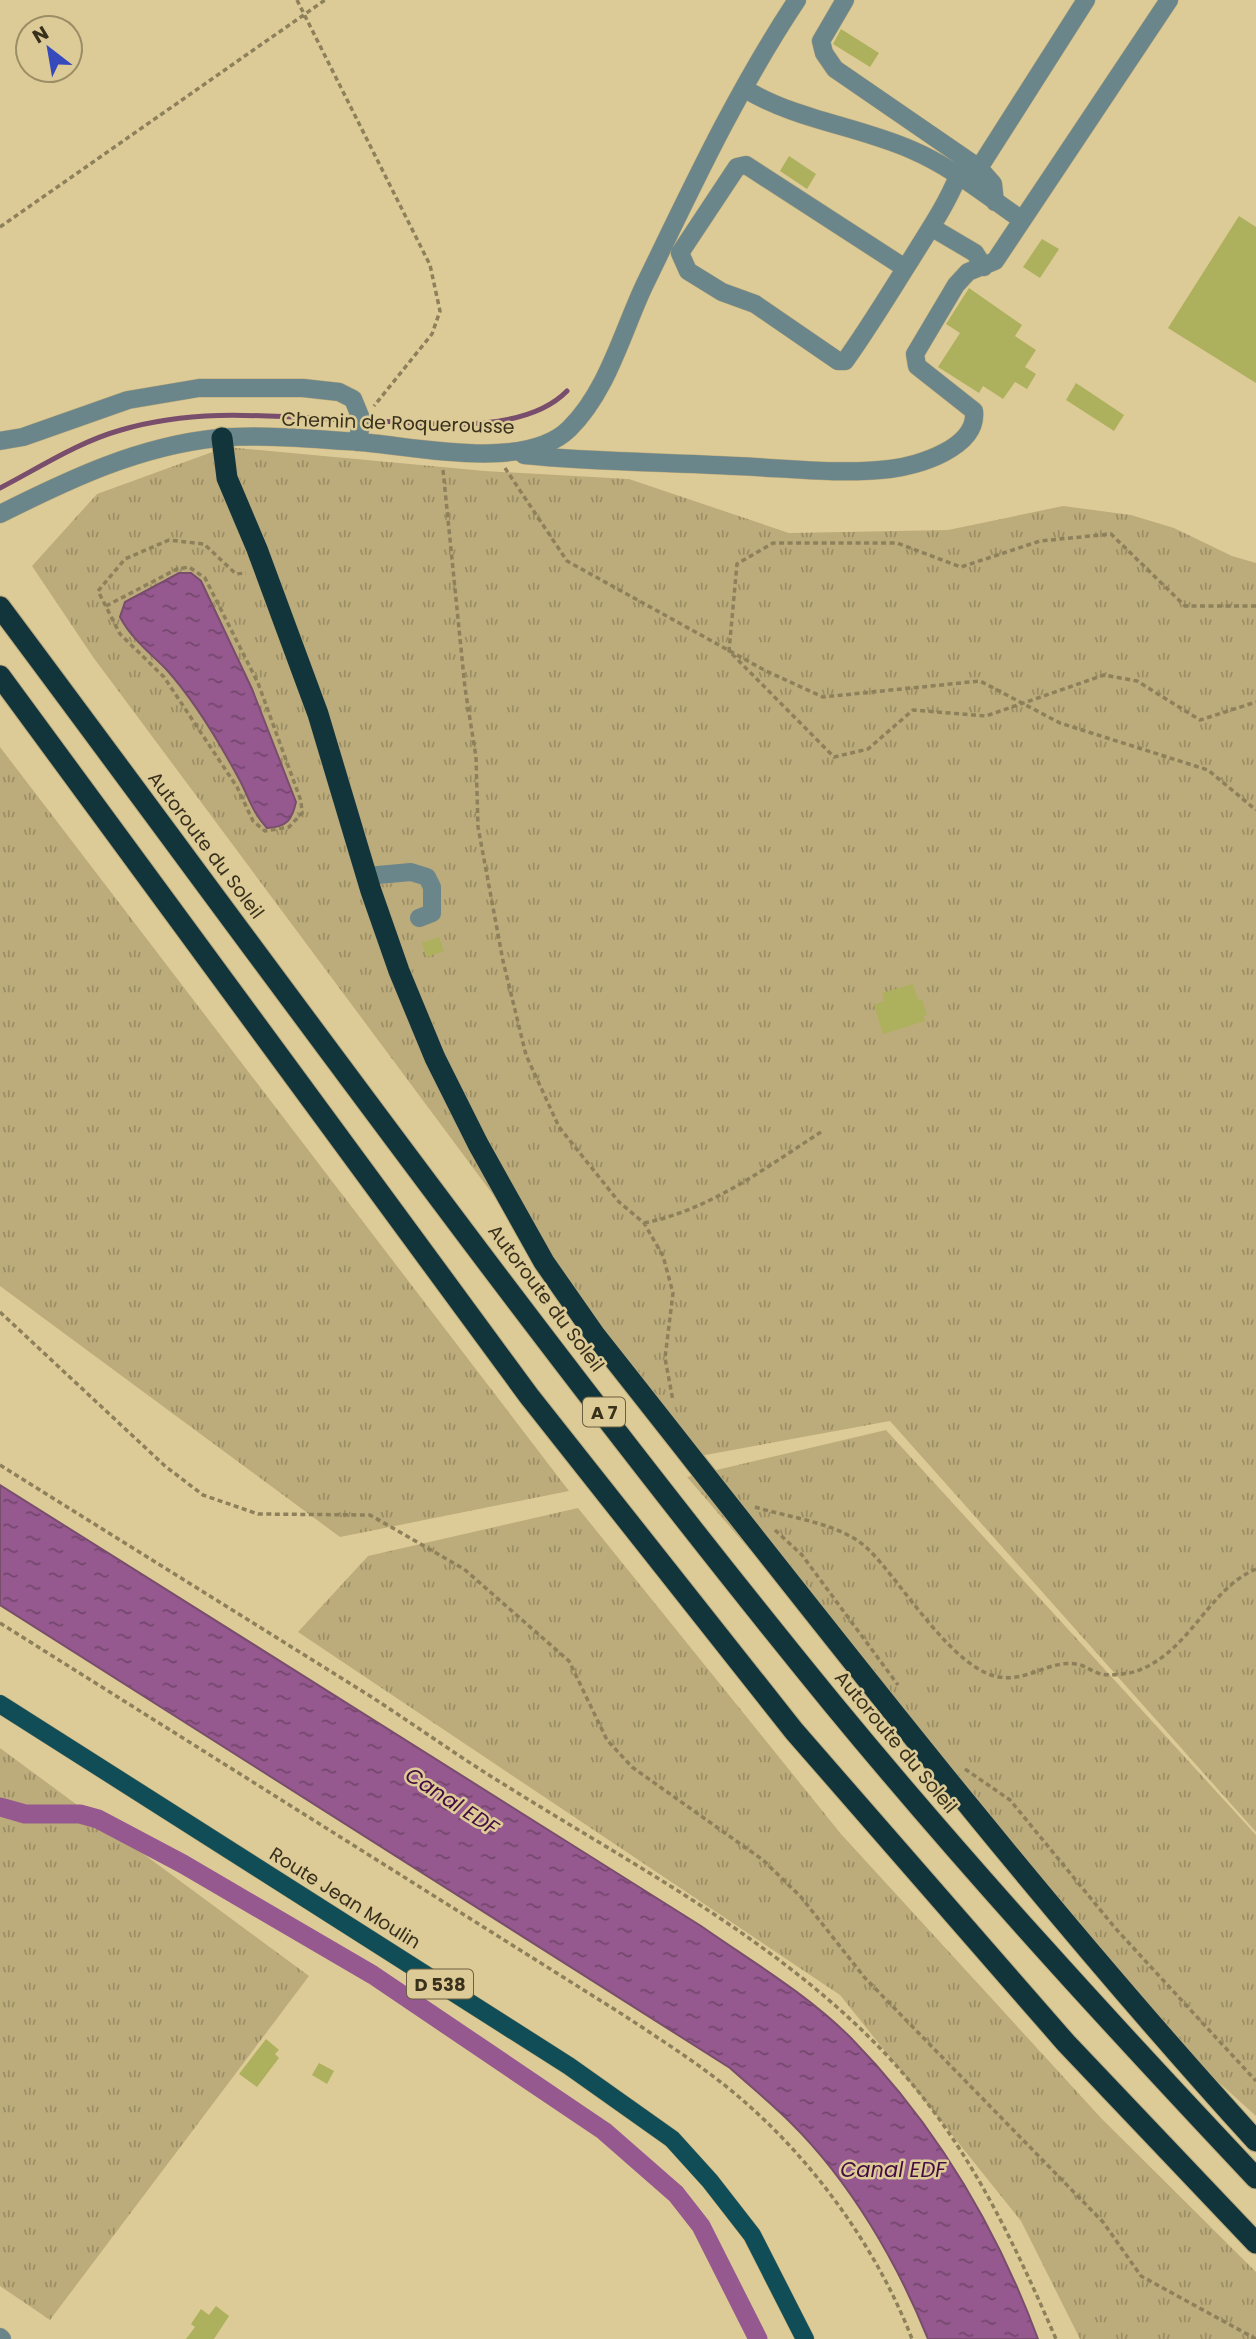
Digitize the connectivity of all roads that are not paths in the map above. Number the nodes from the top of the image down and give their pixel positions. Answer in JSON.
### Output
{"nodes":[{"id":1,"x":797,"y":0,"type":"edge"},
{"id":2,"x":845,"y":0,"type":"edge"},
{"id":3,"x":1086,"y":0,"type":"edge"},
{"id":4,"x":1169,"y":0,"type":"edge"},
{"id":5,"x":745,"y":89,"type":"junction"},
{"id":6,"x":979,"y":167,"type":"junction"},
{"id":7,"x":958,"y":176,"type":"junction"},
{"id":8,"x":995,"y":202,"type":"junction"},
{"id":9,"x":1021,"y":220,"type":"junction"},
{"id":10,"x":931,"y":227,"type":"junction"},
{"id":11,"x":984,"y":267,"type":"junction"},
{"id":12,"x":905,"y":268,"type":"junction"},
{"id":13,"x":222,"y":438,"type":"junction"},
{"id":14,"x":0,"y":441,"type":"edge"},
{"id":15,"x":358,"y":442,"type":"junction"},
{"id":16,"x":506,"y":453,"type":"junction"},
{"id":17,"x":0,"y":514,"type":"edge"},
{"id":18,"x":0,"y":607,"type":"edge"},
{"id":19,"x":0,"y":676,"type":"edge"},
{"id":20,"x":367,"y":876,"type":"junction"},
{"id":21,"x":419,"y":918,"type":"dead end"},
{"id":22,"x":0,"y":1704,"type":"edge"},
{"id":23,"x":1256,"y":2141,"type":"edge"},
{"id":24,"x":1256,"y":2178,"type":"edge"},
{"id":25,"x":1256,"y":2243,"type":"edge"},
{"id":26,"x":805,"y":2339,"type":"edge"}],
"edges":[{"from":1,"to":5,"type":"street","name":"Chemin de Roquerousse"},
{"from":2,"to":6,"type":"street"},
{"from":3,"to":6,"type":"street"},
{"from":4,"to":9,"type":"street"},
{"from":5,"to":7,"type":"street"},
{"from":5,"to":16,"type":"street","name":"Chemin de Roquerousse"},
{"from":6,"to":8,"type":"street"},
{"from":7,"to":8,"type":"street"},
{"from":7,"to":10,"type":"street"},
{"from":8,"to":9,"type":"street"},
{"from":9,"to":11,"type":"street"},
{"from":10,"to":11,"type":"street"},
{"from":10,"to":12,"type":"street"},
{"from":11,"to":16,"type":"street"},
{"from":12,"to":12,"type":"street"},
{"from":13,"to":15,"type":"street","name":"Chemin de Roquerousse"},
{"from":13,"to":17,"type":"street","name":"Chemin de Roquerousse"},
{"from":13,"to":20,"type":"highway"},
{"from":14,"to":15,"type":"street"},
{"from":15,"to":16,"type":"street","name":"Chemin de Roquerousse"},
{"from":18,"to":24,"type":"highway","name":"Autoroute du Soleil","number":"A 7"},
{"from":19,"to":25,"type":"highway","number":"A 7"},
{"from":20,"to":21,"type":"street"},
{"from":20,"to":23,"type":"highway"},
{"from":22,"to":26,"type":"main road","name":"Route Jean Moulin","number":"D 538"}]}
